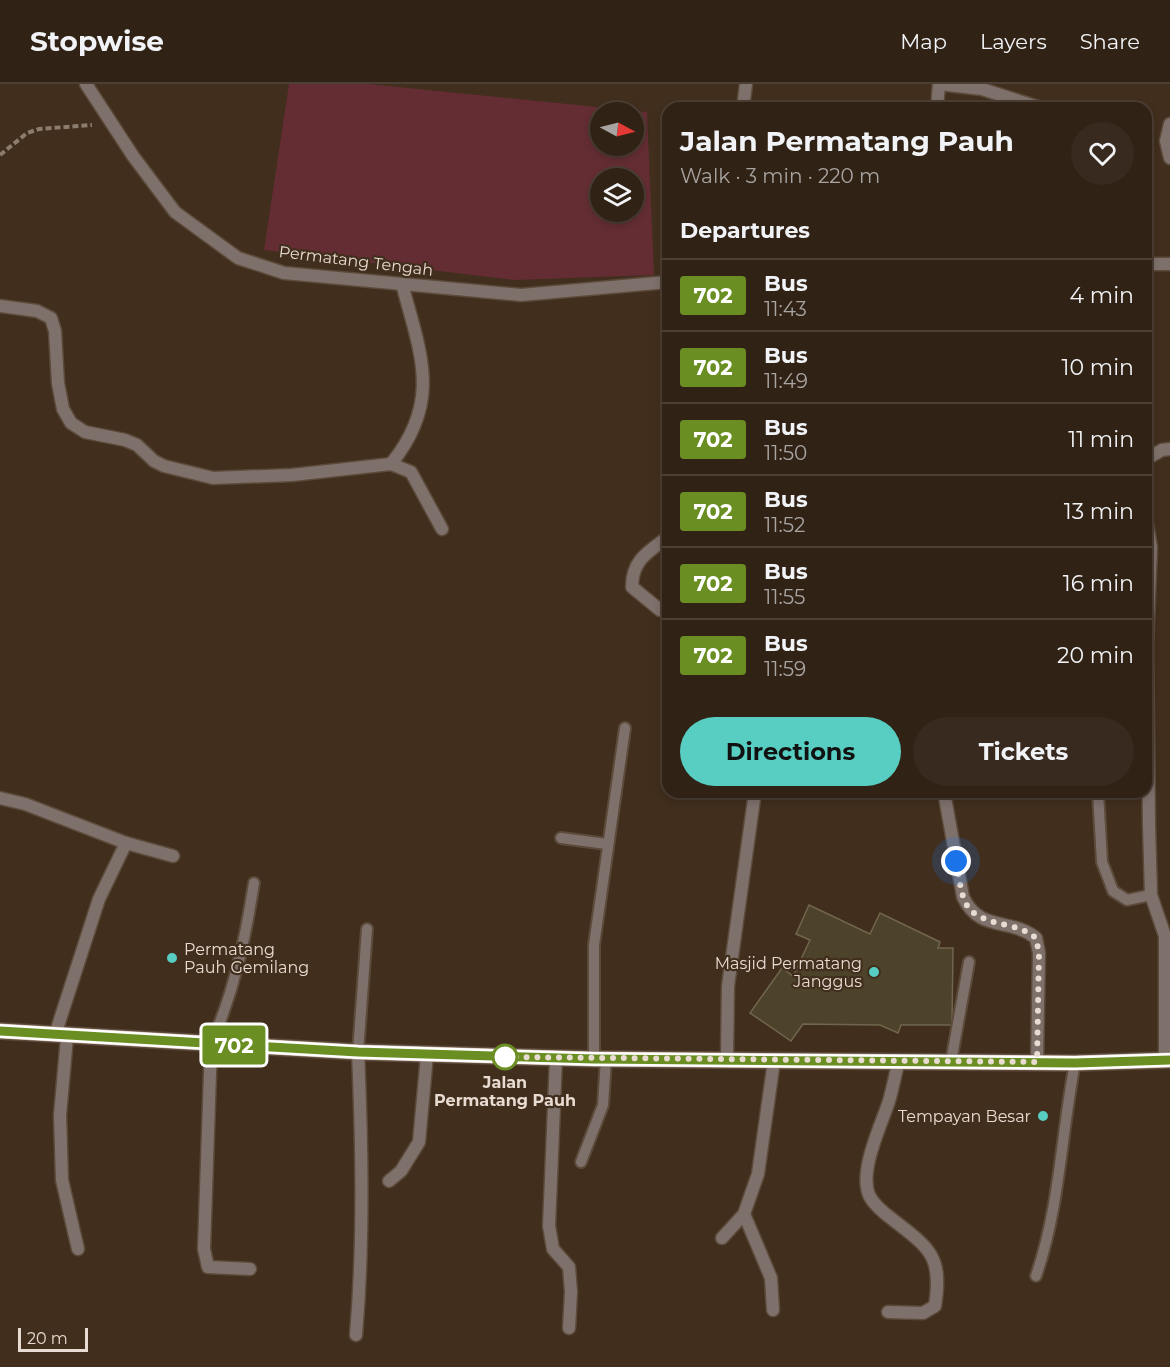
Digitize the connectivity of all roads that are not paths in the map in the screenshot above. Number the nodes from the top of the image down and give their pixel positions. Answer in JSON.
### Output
{"nodes":[{"id":1,"x":86,"y":84,"type":"edge"},
{"id":2,"x":746,"y":84,"type":"edge"},
{"id":3,"x":939,"y":84,"type":"edge"},
{"id":4,"x":982,"y":86,"type":"edge"},
{"id":5,"x":744,"y":102,"type":"edge"},
{"id":6,"x":938,"y":102,"type":"edge"},
{"id":7,"x":1025,"y":102,"type":"edge"},
{"id":8,"x":1170,"y":124,"type":"edge"},
{"id":9,"x":1170,"y":158,"type":"edge"},
{"id":10,"x":1152,"y":264,"type":"edge"},
{"id":11,"x":1170,"y":264,"type":"edge"},
{"id":12,"x":662,"y":283,"type":"edge"},
{"id":13,"x":402,"y":284,"type":"junction"},
{"id":14,"x":0,"y":306,"type":"edge"},
{"id":15,"x":1170,"y":449,"type":"edge"},
{"id":16,"x":1152,"y":456,"type":"edge"},
{"id":17,"x":391,"y":464,"type":"junction"},
{"id":18,"x":442,"y":529,"type":"dead end"},
{"id":19,"x":662,"y":541,"type":"edge"},
{"id":20,"x":662,"y":610,"type":"edge"},
{"id":21,"x":625,"y":728,"type":"dead end"},
{"id":22,"x":0,"y":798,"type":"edge"},
{"id":23,"x":754,"y":798,"type":"edge"},
{"id":24,"x":945,"y":798,"type":"edge"},
{"id":25,"x":1098,"y":798,"type":"edge"},
{"id":26,"x":1149,"y":798,"type":"edge"},
{"id":27,"x":561,"y":838,"type":"dead end"},
{"id":28,"x":126,"y":843,"type":"junction"},
{"id":29,"x":607,"y":844,"type":"junction"},
{"id":30,"x":173,"y":856,"type":"dead end"},
{"id":31,"x":254,"y":883,"type":"dead end"},
{"id":32,"x":1151,"y":895,"type":"junction"},
{"id":33,"x":368,"y":929,"type":"dead end"},
{"id":34,"x":969,"y":962,"type":"dead end"},
{"id":35,"x":0,"y":1031,"type":"edge"},
{"id":36,"x":61,"y":1036,"type":"junction"},
{"id":37,"x":211,"y":1044,"type":"junction"},
{"id":38,"x":358,"y":1052,"type":"junction"},
{"id":39,"x":427,"y":1054,"type":"junction"},
{"id":40,"x":556,"y":1058,"type":"junction"},
{"id":41,"x":600,"y":1059,"type":"junction"},
{"id":42,"x":727,"y":1059,"type":"junction"},
{"id":43,"x":1168,"y":1060,"type":"edge"},
{"id":44,"x":774,"y":1061,"type":"junction"},
{"id":45,"x":898,"y":1061,"type":"junction"},
{"id":46,"x":951,"y":1062,"type":"junction"},
{"id":47,"x":1037,"y":1062,"type":"junction"},
{"id":48,"x":1075,"y":1063,"type":"junction"},
{"id":49,"x":581,"y":1162,"type":"dead end"},
{"id":50,"x":389,"y":1180,"type":"dead end"},
{"id":51,"x":744,"y":1214,"type":"junction"},
{"id":52,"x":722,"y":1238,"type":"dead end"},
{"id":53,"x":78,"y":1250,"type":"dead end"},
{"id":54,"x":250,"y":1269,"type":"dead end"},
{"id":55,"x":1036,"y":1276,"type":"dead end"},
{"id":56,"x":773,"y":1310,"type":"dead end"},
{"id":57,"x":888,"y":1312,"type":"dead end"},
{"id":58,"x":569,"y":1328,"type":"dead end"},
{"id":59,"x":356,"y":1335,"type":"dead end"}],
"edges":[{"from":1,"to":13,"type":"street","name":"Permatang Tengah"},
{"from":2,"to":5,"type":"street"},
{"from":3,"to":4,"type":"street"},
{"from":3,"to":6,"type":"street"},
{"from":4,"to":7,"type":"street"},
{"from":8,"to":9,"type":"street"},
{"from":10,"to":11,"type":"street"},
{"from":12,"to":13,"type":"street","name":"Permatang Tengah"},
{"from":13,"to":17,"type":"street"},
{"from":14,"to":17,"type":"street"},
{"from":15,"to":16,"type":"street"},
{"from":17,"to":18,"type":"street"},
{"from":19,"to":20,"type":"street"},
{"from":21,"to":29,"type":"lane"},
{"from":22,"to":28,"type":"street"},
{"from":23,"to":42,"type":"street"},
{"from":24,"to":47,"type":"street"},
{"from":25,"to":32,"type":"lane"},
{"from":26,"to":32,"type":"street"},
{"from":27,"to":29,"type":"lane"},
{"from":28,"to":30,"type":"street"},
{"from":28,"to":36,"type":"street"},
{"from":29,"to":41,"type":"lane"},
{"from":31,"to":37,"type":"lane"},
{"from":32,"to":43,"type":"street"},
{"from":33,"to":38,"type":"lane"},
{"from":34,"to":46,"type":"lane"},
{"from":35,"to":36,"type":"main road"},
{"from":36,"to":37,"type":"main road"},
{"from":36,"to":53,"type":"street"},
{"from":37,"to":38,"type":"main road"},
{"from":37,"to":54,"type":"street"},
{"from":38,"to":39,"type":"main road"},
{"from":38,"to":59,"type":"street"},
{"from":39,"to":40,"type":"main road"},
{"from":39,"to":50,"type":"street"},
{"from":40,"to":41,"type":"main road"},
{"from":40,"to":58,"type":"street"},
{"from":41,"to":42,"type":"main road"},
{"from":41,"to":49,"type":"lane"},
{"from":42,"to":44,"type":"main road"},
{"from":43,"to":48,"type":"main road"},
{"from":44,"to":45,"type":"main road"},
{"from":44,"to":51,"type":"street"},
{"from":45,"to":46,"type":"main road"},
{"from":45,"to":57,"type":"street"},
{"from":46,"to":47,"type":"main road"},
{"from":47,"to":48,"type":"main road"},
{"from":48,"to":55,"type":"lane"},
{"from":51,"to":52,"type":"street"},
{"from":51,"to":56,"type":"street"}]}
